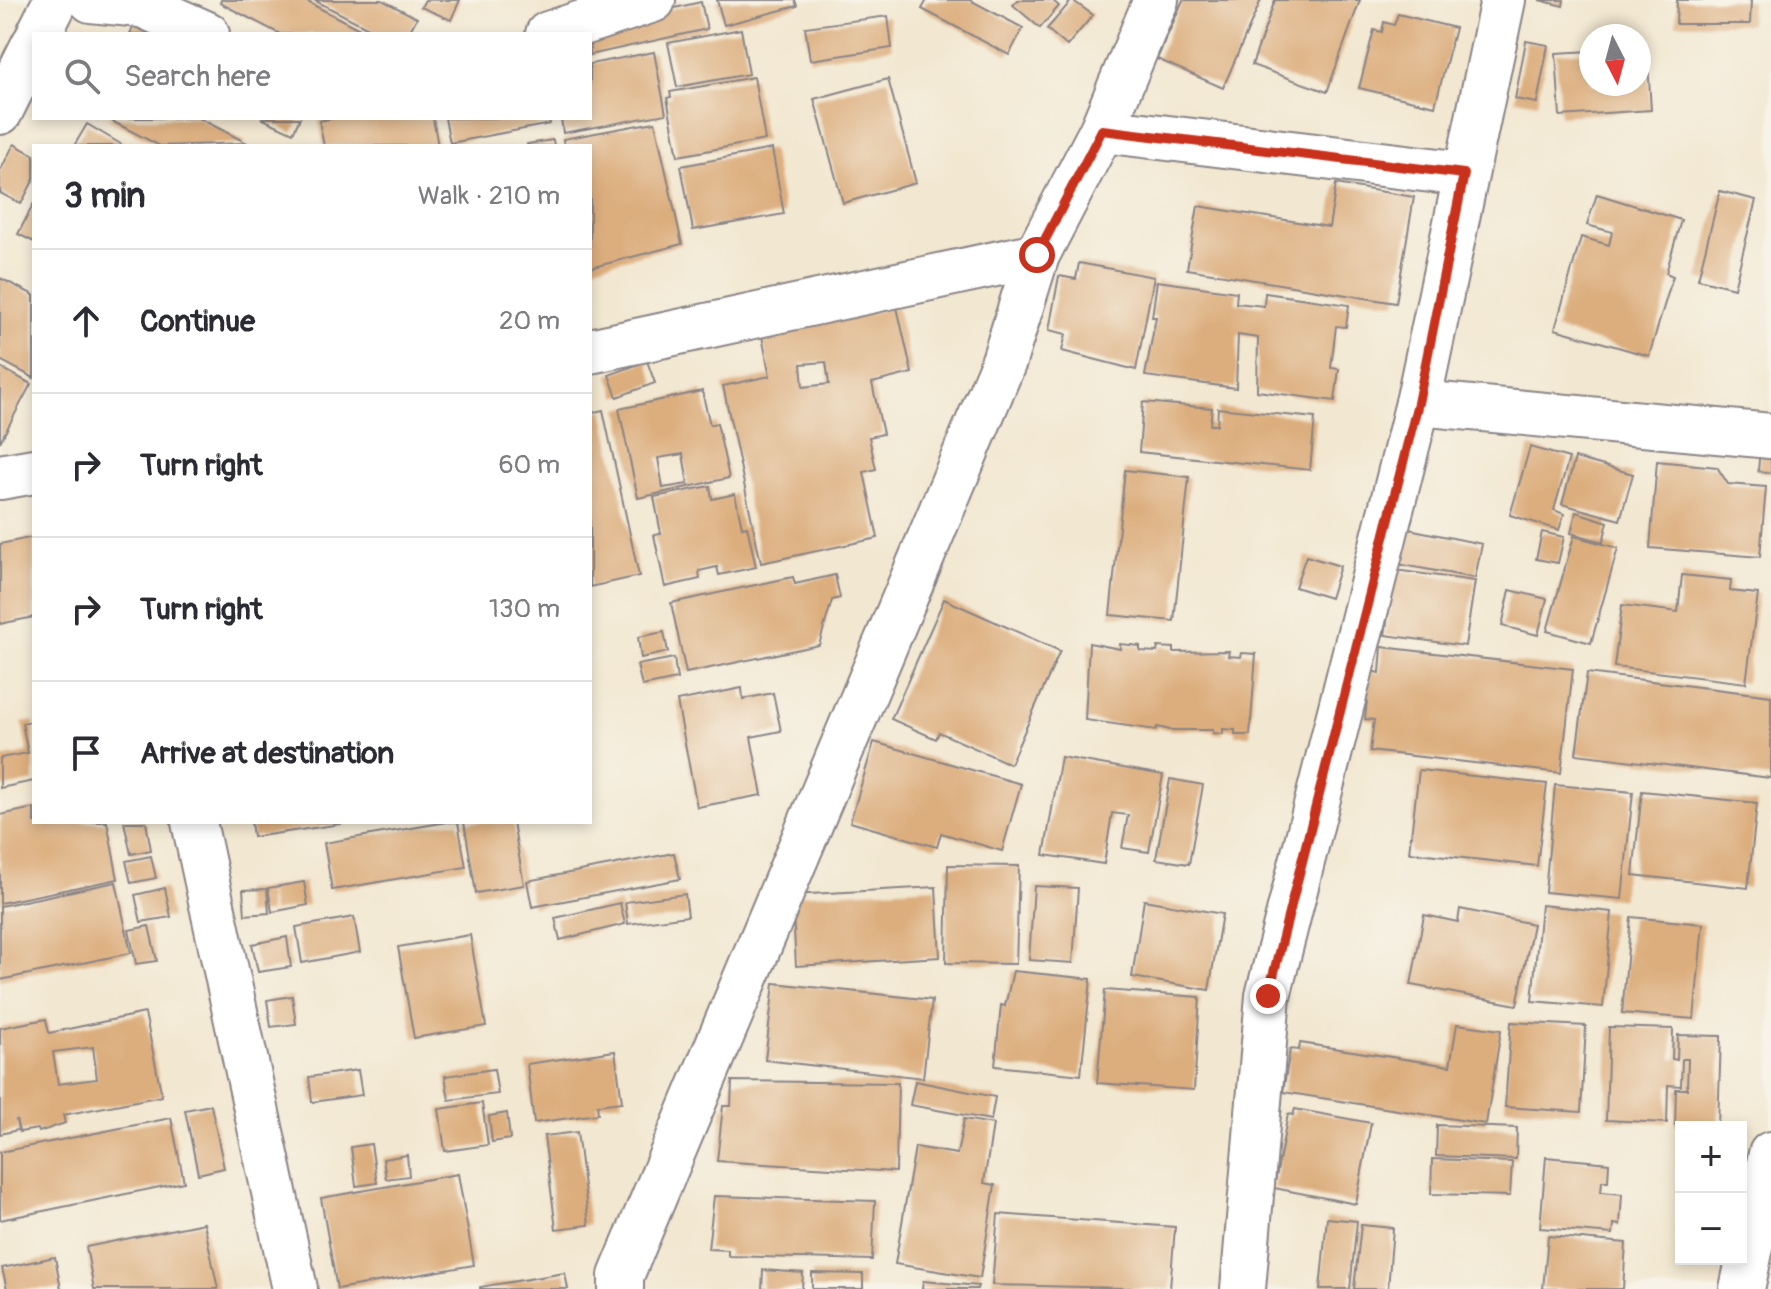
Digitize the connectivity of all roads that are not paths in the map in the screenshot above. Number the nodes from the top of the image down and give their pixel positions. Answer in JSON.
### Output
{"nodes":[{"id":1,"x":56,"y":0,"type":"edge"},
{"id":2,"x":91,"y":0,"type":"edge"},
{"id":3,"x":653,"y":0,"type":"edge"},
{"id":4,"x":1156,"y":0,"type":"edge"},
{"id":5,"x":1503,"y":0,"type":"edge"},
{"id":6,"x":145,"y":3,"type":"edge"},
{"id":7,"x":40,"y":32,"type":"edge"},
{"id":8,"x":203,"y":32,"type":"edge"},
{"id":9,"x":554,"y":32,"type":"edge"},
{"id":10,"x":32,"y":48,"type":"edge"},
{"id":11,"x":0,"y":112,"type":"edge"},
{"id":12,"x":1102,"y":130,"type":"junction"},
{"id":13,"x":1464,"y":174,"type":"junction"},
{"id":14,"x":1037,"y":255,"type":"junction"},
{"id":15,"x":592,"y":351,"type":"edge"},
{"id":16,"x":1418,"y":403,"type":"junction"},
{"id":17,"x":1771,"y":436,"type":"edge"},
{"id":18,"x":32,"y":471,"type":"edge"},
{"id":19,"x":0,"y":477,"type":"edge"},
{"id":20,"x":194,"y":824,"type":"edge"},
{"id":21,"x":1771,"y":1154,"type":"edge"},
{"id":22,"x":295,"y":1289,"type":"edge"},
{"id":23,"x":621,"y":1289,"type":"edge"},
{"id":24,"x":1243,"y":1289,"type":"edge"},
{"id":25,"x":1742,"y":1289,"type":"edge"}],
"edges":[{"from":1,"to":7,"type":"street"},
{"from":2,"to":6,"type":"street"},
{"from":3,"to":9,"type":"street"},
{"from":4,"to":12,"type":"street"},
{"from":5,"to":13,"type":"street"},
{"from":6,"to":8,"type":"street"},
{"from":10,"to":11,"type":"street"},
{"from":12,"to":13,"type":"street"},
{"from":12,"to":14,"type":"street"},
{"from":13,"to":16,"type":"street"},
{"from":14,"to":15,"type":"street"},
{"from":14,"to":23,"type":"street"},
{"from":16,"to":17,"type":"street"},
{"from":16,"to":24,"type":"street"},
{"from":18,"to":19,"type":"street"},
{"from":20,"to":22,"type":"street"},
{"from":21,"to":25,"type":"street"}]}
